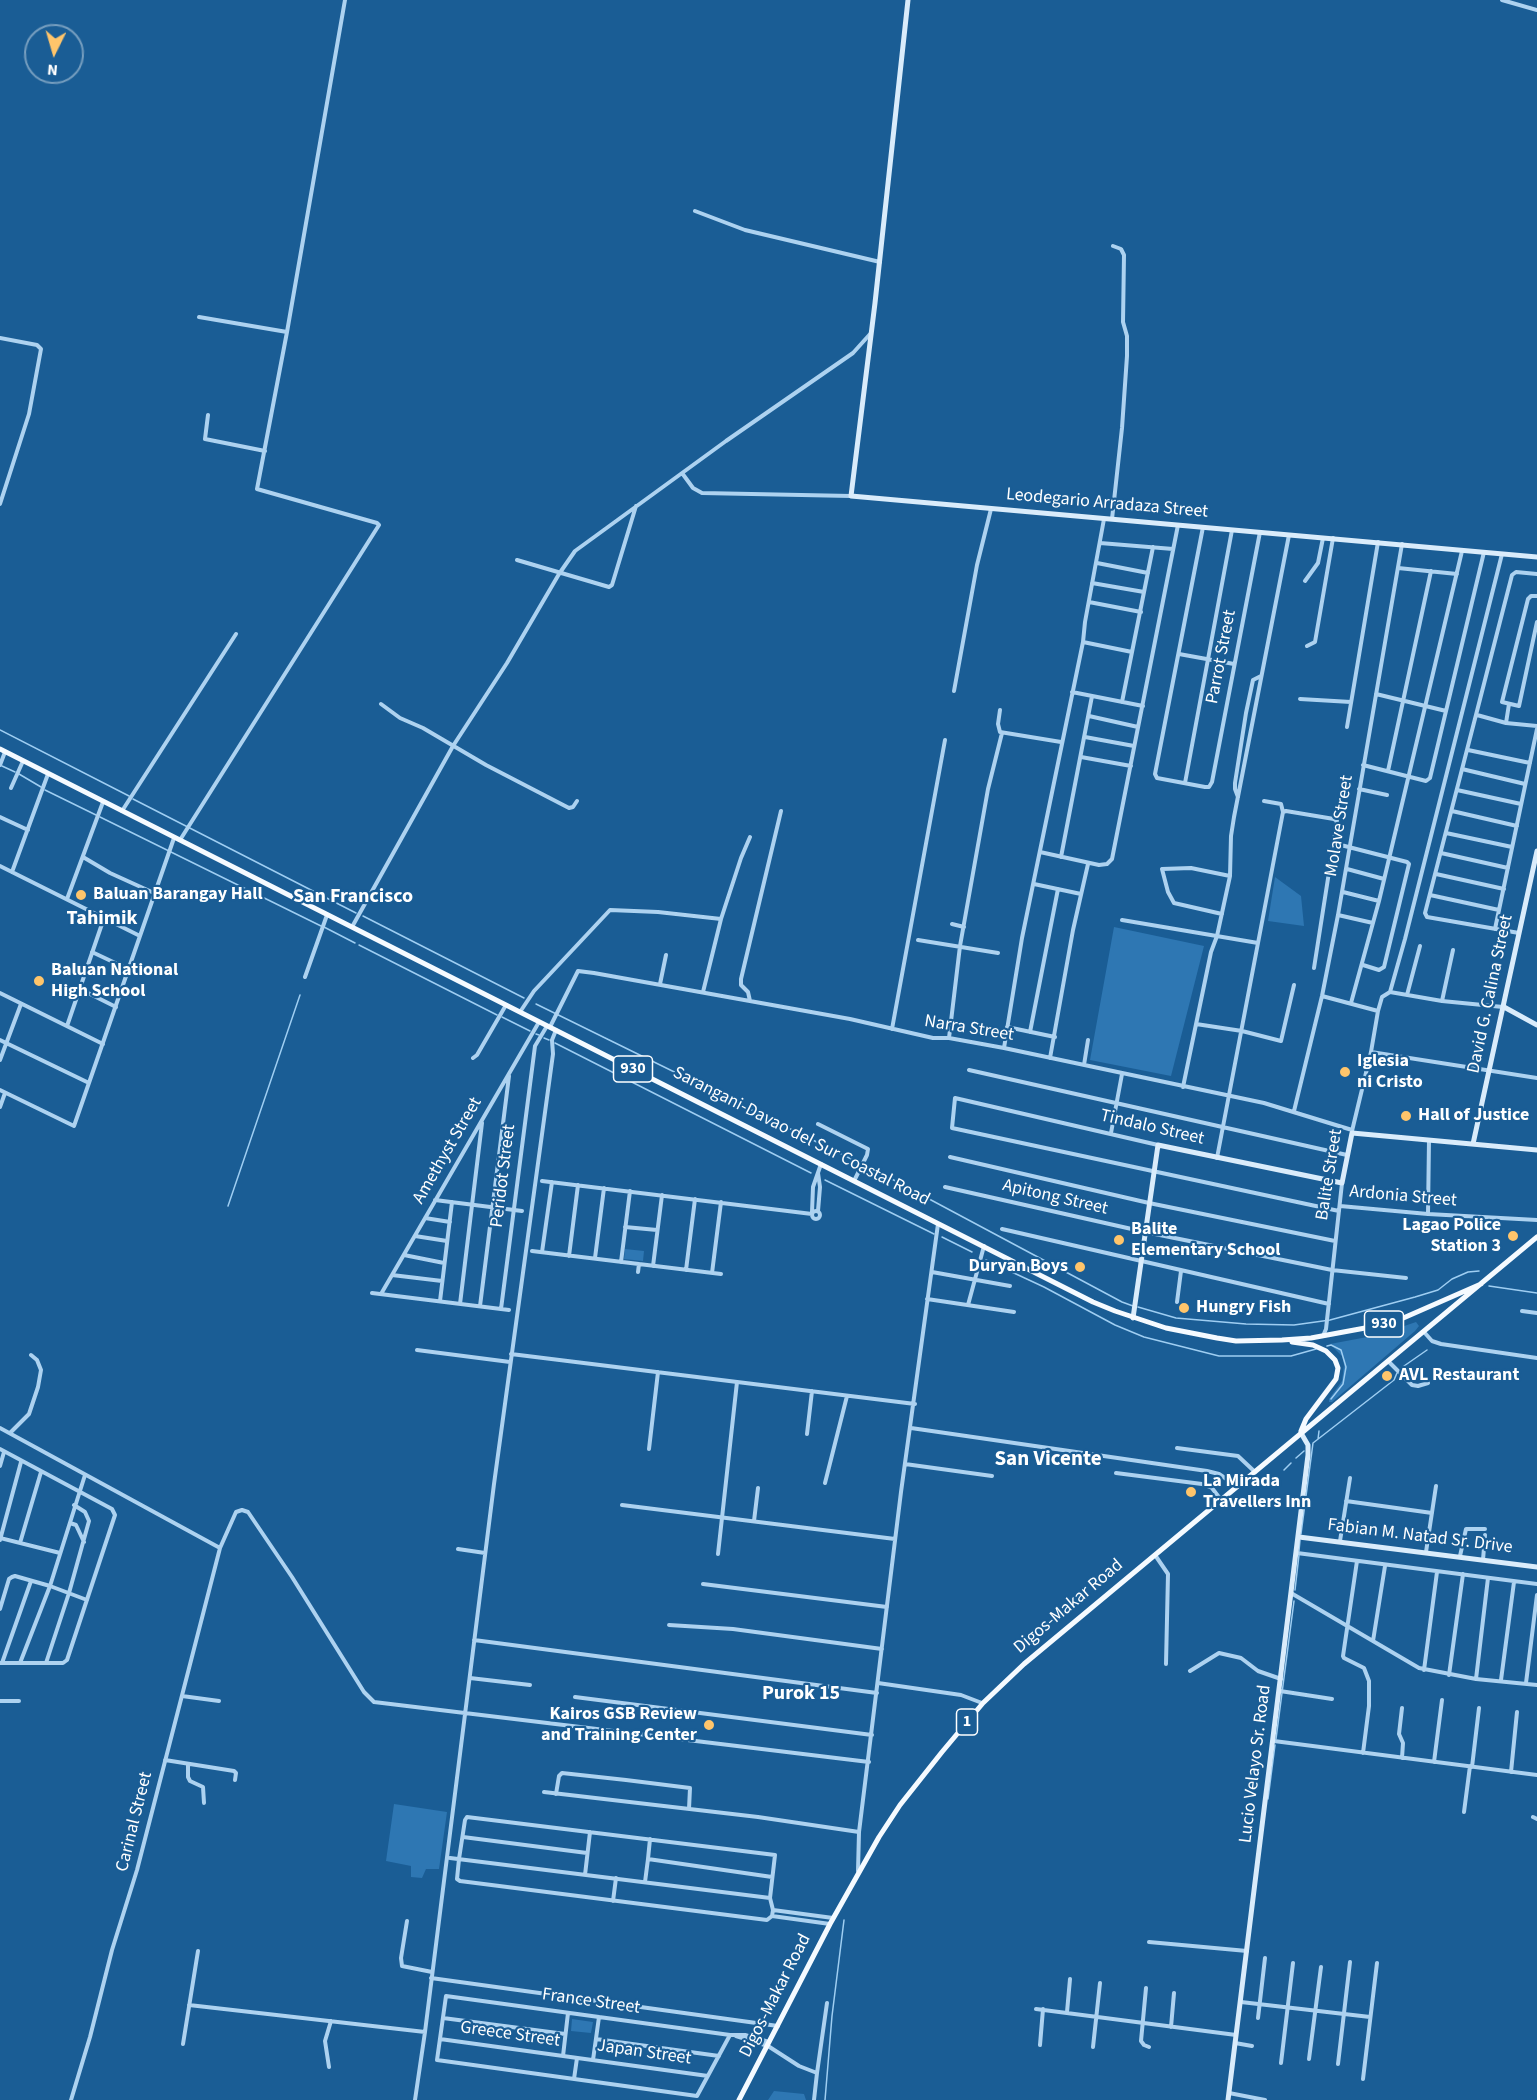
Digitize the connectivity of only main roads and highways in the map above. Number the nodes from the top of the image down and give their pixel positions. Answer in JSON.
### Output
{"nodes":[{"id":1,"x":3,"y":751,"type":"edge"},
{"id":2,"x":1537,"y":1237,"type":"edge"},
{"id":3,"x":1480,"y":1284,"type":"junction"},
{"id":4,"x":1282,"y":1340,"type":"junction"},
{"id":5,"x":1301,"y":1433,"type":"junction"},
{"id":6,"x":739,"y":2100,"type":"edge"}],
"edges":[{"from":1,"to":4,"type":"main road","name":"Sarangani-Davao del Sur Coastal Road","number":"930"},
{"from":2,"to":3,"type":"main road","name":"Digos-Makar Road","number":"1"},
{"from":3,"to":4,"type":"main road","name":"Sarangani-Davao del Sur Coastal Road","number":"930"},
{"from":3,"to":5,"type":"main road","name":"Digos-Makar Road","number":"1"},
{"from":4,"to":5,"type":"main road","name":"Sarangani-Davao del Sur Coastal Road","number":"930"},
{"from":5,"to":6,"type":"main road","name":"Digos-Makar Road","number":"1"}]}
